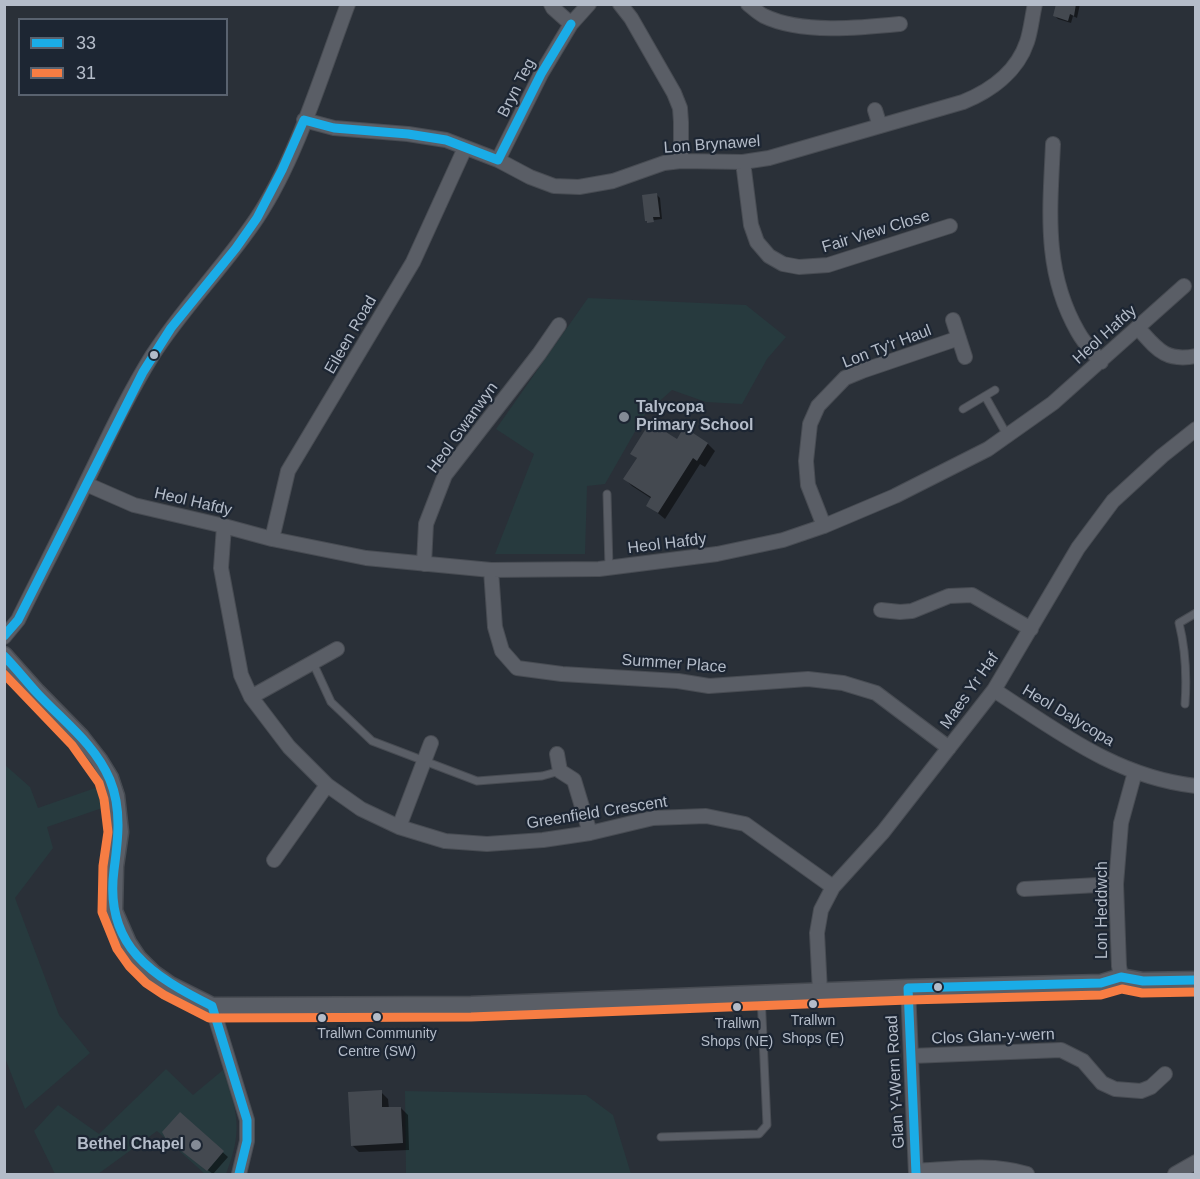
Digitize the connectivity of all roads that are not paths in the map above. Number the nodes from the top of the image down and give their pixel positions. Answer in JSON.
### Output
{"nodes":[{"id":1,"x":348,"y":4,"type":"edge"},
{"id":2,"x":551,"y":4,"type":"edge"},
{"id":3,"x":589,"y":4,"type":"edge"},
{"id":4,"x":620,"y":4,"type":"edge"},
{"id":5,"x":748,"y":4,"type":"edge"},
{"id":6,"x":1035,"y":4,"type":"edge"},
{"id":7,"x":571,"y":24,"type":"junction"},
{"id":8,"x":900,"y":24,"type":"dead end"},
{"id":9,"x":875,"y":110,"type":"dead end"},
{"id":10,"x":304,"y":120,"type":"junction"},
{"id":11,"x":880,"y":126,"type":"junction"},
{"id":12,"x":1053,"y":144,"type":"dead end"},
{"id":13,"x":465,"y":148,"type":"junction"},
{"id":14,"x":498,"y":160,"type":"junction"},
{"id":15,"x":681,"y":161,"type":"junction"},
{"id":16,"x":743,"y":162,"type":"junction"},
{"id":17,"x":950,"y":226,"type":"dead end"},
{"id":18,"x":1184,"y":286,"type":"dead end"},
{"id":19,"x":953,"y":320,"type":"dead end"},
{"id":20,"x":559,"y":325,"type":"dead end"},
{"id":21,"x":1138,"y":328,"type":"junction"},
{"id":22,"x":959,"y":338,"type":"junction"},
{"id":23,"x":1196,"y":356,"type":"edge"},
{"id":24,"x":965,"y":357,"type":"dead end"},
{"id":25,"x":1101,"y":362,"type":"junction"},
{"id":26,"x":995,"y":390,"type":"dead end"},
{"id":27,"x":985,"y":396,"type":"junction"},
{"id":28,"x":963,"y":409,"type":"dead end"},
{"id":29,"x":1196,"y":429,"type":"edge"},
{"id":30,"x":1007,"y":435,"type":"junction"},
{"id":31,"x":86,"y":484,"type":"junction"},
{"id":32,"x":607,"y":494,"type":"dead end"},
{"id":33,"x":224,"y":526,"type":"junction"},
{"id":34,"x":824,"y":526,"type":"junction"},
{"id":35,"x":272,"y":539,"type":"junction"},
{"id":36,"x":424,"y":564,"type":"junction"},
{"id":37,"x":609,"y":568,"type":"junction"},
{"id":38,"x":491,"y":570,"type":"junction"},
{"id":39,"x":881,"y":610,"type":"dead end"},
{"id":40,"x":1196,"y":613,"type":"edge"},
{"id":41,"x":1031,"y":629,"type":"junction"},
{"id":42,"x":4,"y":637,"type":"edge"},
{"id":43,"x":337,"y":649,"type":"dead end"},
{"id":44,"x":4,"y":655,"type":"edge"},
{"id":45,"x":313,"y":663,"type":"junction"},
{"id":46,"x":994,"y":690,"type":"junction"},
{"id":47,"x":251,"y":697,"type":"junction"},
{"id":48,"x":1185,"y":704,"type":"dead end"},
{"id":49,"x":431,"y":743,"type":"dead end"},
{"id":50,"x":950,"y":748,"type":"junction"},
{"id":51,"x":556,"y":754,"type":"dead end"},
{"id":52,"x":424,"y":761,"type":"junction"},
{"id":53,"x":560,"y":771,"type":"junction"},
{"id":54,"x":1135,"y":772,"type":"junction"},
{"id":55,"x":327,"y":785,"type":"junction"},
{"id":56,"x":1196,"y":786,"type":"edge"},
{"id":57,"x":399,"y":827,"type":"junction"},
{"id":58,"x":590,"y":833,"type":"junction"},
{"id":59,"x":274,"y":860,"type":"dead end"},
{"id":60,"x":1116,"y":884,"type":"junction"},
{"id":61,"x":833,"y":886,"type":"junction"},
{"id":62,"x":1024,"y":888,"type":"dead end"},
{"id":63,"x":1121,"y":977,"type":"junction"},
{"id":64,"x":1196,"y":980,"type":"edge"},
{"id":65,"x":908,"y":988,"type":"junction"},
{"id":66,"x":820,"y":992,"type":"junction"},
{"id":67,"x":761,"y":995,"type":"junction"},
{"id":68,"x":212,"y":1006,"type":"junction"},
{"id":69,"x":910,"y":1056,"type":"junction"},
{"id":70,"x":1165,"y":1074,"type":"dead end"},
{"id":71,"x":661,"y":1137,"type":"dead end"},
{"id":72,"x":1196,"y":1162,"type":"edge"},
{"id":73,"x":985,"y":1171,"type":"edge"},
{"id":74,"x":916,"y":1173,"type":"edge"},
{"id":75,"x":239,"y":1174,"type":"edge"},
{"id":76,"x":1026,"y":1174,"type":"edge"},
{"id":77,"x":1175,"y":1174,"type":"edge"}],
"edges":[{"from":1,"to":10,"type":"street"},
{"from":2,"to":7,"type":"street"},
{"from":3,"to":7,"type":"street","name":"Bryn Teg"},
{"from":4,"to":15,"type":"street"},
{"from":5,"to":8,"type":"street"},
{"from":6,"to":11,"type":"street","name":"Lon Brynawel"},
{"from":7,"to":14,"type":"street","name":"Bryn Teg"},
{"from":9,"to":11,"type":"street"},
{"from":10,"to":13,"type":"street","name":"Lon Brynawel"},
{"from":10,"to":31,"type":"street"},
{"from":11,"to":16,"type":"street","name":"Lon Brynawel"},
{"from":12,"to":25,"type":"street"},
{"from":13,"to":14,"type":"street","name":"Lon Brynawel"},
{"from":13,"to":35,"type":"street","name":"Eileen Road"},
{"from":14,"to":15,"type":"street","name":"Lon Brynawel"},
{"from":15,"to":16,"type":"street","name":"Lon Brynawel"},
{"from":16,"to":17,"type":"street","name":"Fair View Close"},
{"from":18,"to":21,"type":"street","name":"Heol Hafdy"},
{"from":19,"to":22,"type":"street","name":"Lon Ty'r Haul"},
{"from":20,"to":36,"type":"street","name":"Heol Gwanwyn"},
{"from":21,"to":23,"type":"street"},
{"from":21,"to":25,"type":"street","name":"Heol Hafdy"},
{"from":22,"to":24,"type":"street","name":"Lon Ty'r Haul"},
{"from":22,"to":34,"type":"street","name":"Lon Ty'r Haul"},
{"from":25,"to":30,"type":"street","name":"Heol Hafdy"},
{"from":26,"to":27,"type":"lane"},
{"from":27,"to":28,"type":"lane"},
{"from":27,"to":30,"type":"lane"},
{"from":29,"to":41,"type":"street","name":"Maes Yr Haf"},
{"from":30,"to":34,"type":"street","name":"Heol Hafdy"},
{"from":31,"to":33,"type":"street","name":"Heol Hafdy"},
{"from":31,"to":42,"type":"street"},
{"from":32,"to":37,"type":"lane"},
{"from":33,"to":35,"type":"street","name":"Heol Hafdy"},
{"from":33,"to":47,"type":"street","name":"Greenfield Crescent"},
{"from":34,"to":37,"type":"street","name":"Heol Hafdy"},
{"from":35,"to":36,"type":"street","name":"Heol Hafdy"},
{"from":36,"to":38,"type":"street","name":"Heol Hafdy"},
{"from":37,"to":38,"type":"street","name":"Heol Hafdy"},
{"from":38,"to":50,"type":"street","name":"Summer Place"},
{"from":39,"to":41,"type":"street"},
{"from":40,"to":48,"type":"lane"},
{"from":41,"to":46,"type":"street","name":"Maes Yr Haf"},
{"from":43,"to":45,"type":"street"},
{"from":44,"to":68,"type":"street"},
{"from":45,"to":47,"type":"street"},
{"from":45,"to":52,"type":"lane"},
{"from":46,"to":50,"type":"street","name":"Maes Yr Haf"},
{"from":46,"to":54,"type":"street","name":"Heol Dalycopa"},
{"from":47,"to":55,"type":"street","name":"Greenfield Crescent"},
{"from":49,"to":52,"type":"street"},
{"from":50,"to":61,"type":"street","name":"Maes Yr Haf"},
{"from":51,"to":53,"type":"street"},
{"from":52,"to":53,"type":"lane"},
{"from":52,"to":57,"type":"street"},
{"from":53,"to":58,"type":"street"},
{"from":54,"to":56,"type":"street","name":"Heol Dalycopa"},
{"from":54,"to":60,"type":"street","name":"Lon Heddwch"},
{"from":55,"to":57,"type":"street","name":"Greenfield Crescent"},
{"from":55,"to":59,"type":"street"},
{"from":57,"to":58,"type":"street","name":"Greenfield Crescent"},
{"from":58,"to":61,"type":"street","name":"Greenfield Crescent"},
{"from":60,"to":62,"type":"street"},
{"from":60,"to":63,"type":"street","name":"Lon Heddwch"},
{"from":61,"to":66,"type":"street","name":"Maes Yr Haf"},
{"from":63,"to":64,"type":"street"},
{"from":63,"to":65,"type":"street"},
{"from":65,"to":66,"type":"street"},
{"from":65,"to":69,"type":"street","name":"Glan Y-Wern Road"},
{"from":66,"to":67,"type":"street"},
{"from":67,"to":68,"type":"street"},
{"from":67,"to":71,"type":"lane"},
{"from":68,"to":75,"type":"street"},
{"from":69,"to":70,"type":"street","name":"Clos Glan-y-wern"},
{"from":69,"to":74,"type":"street","name":"Glan Y-Wern Road"},
{"from":72,"to":77,"type":"street"},
{"from":73,"to":74,"type":"street"},
{"from":73,"to":76,"type":"street"}]}
